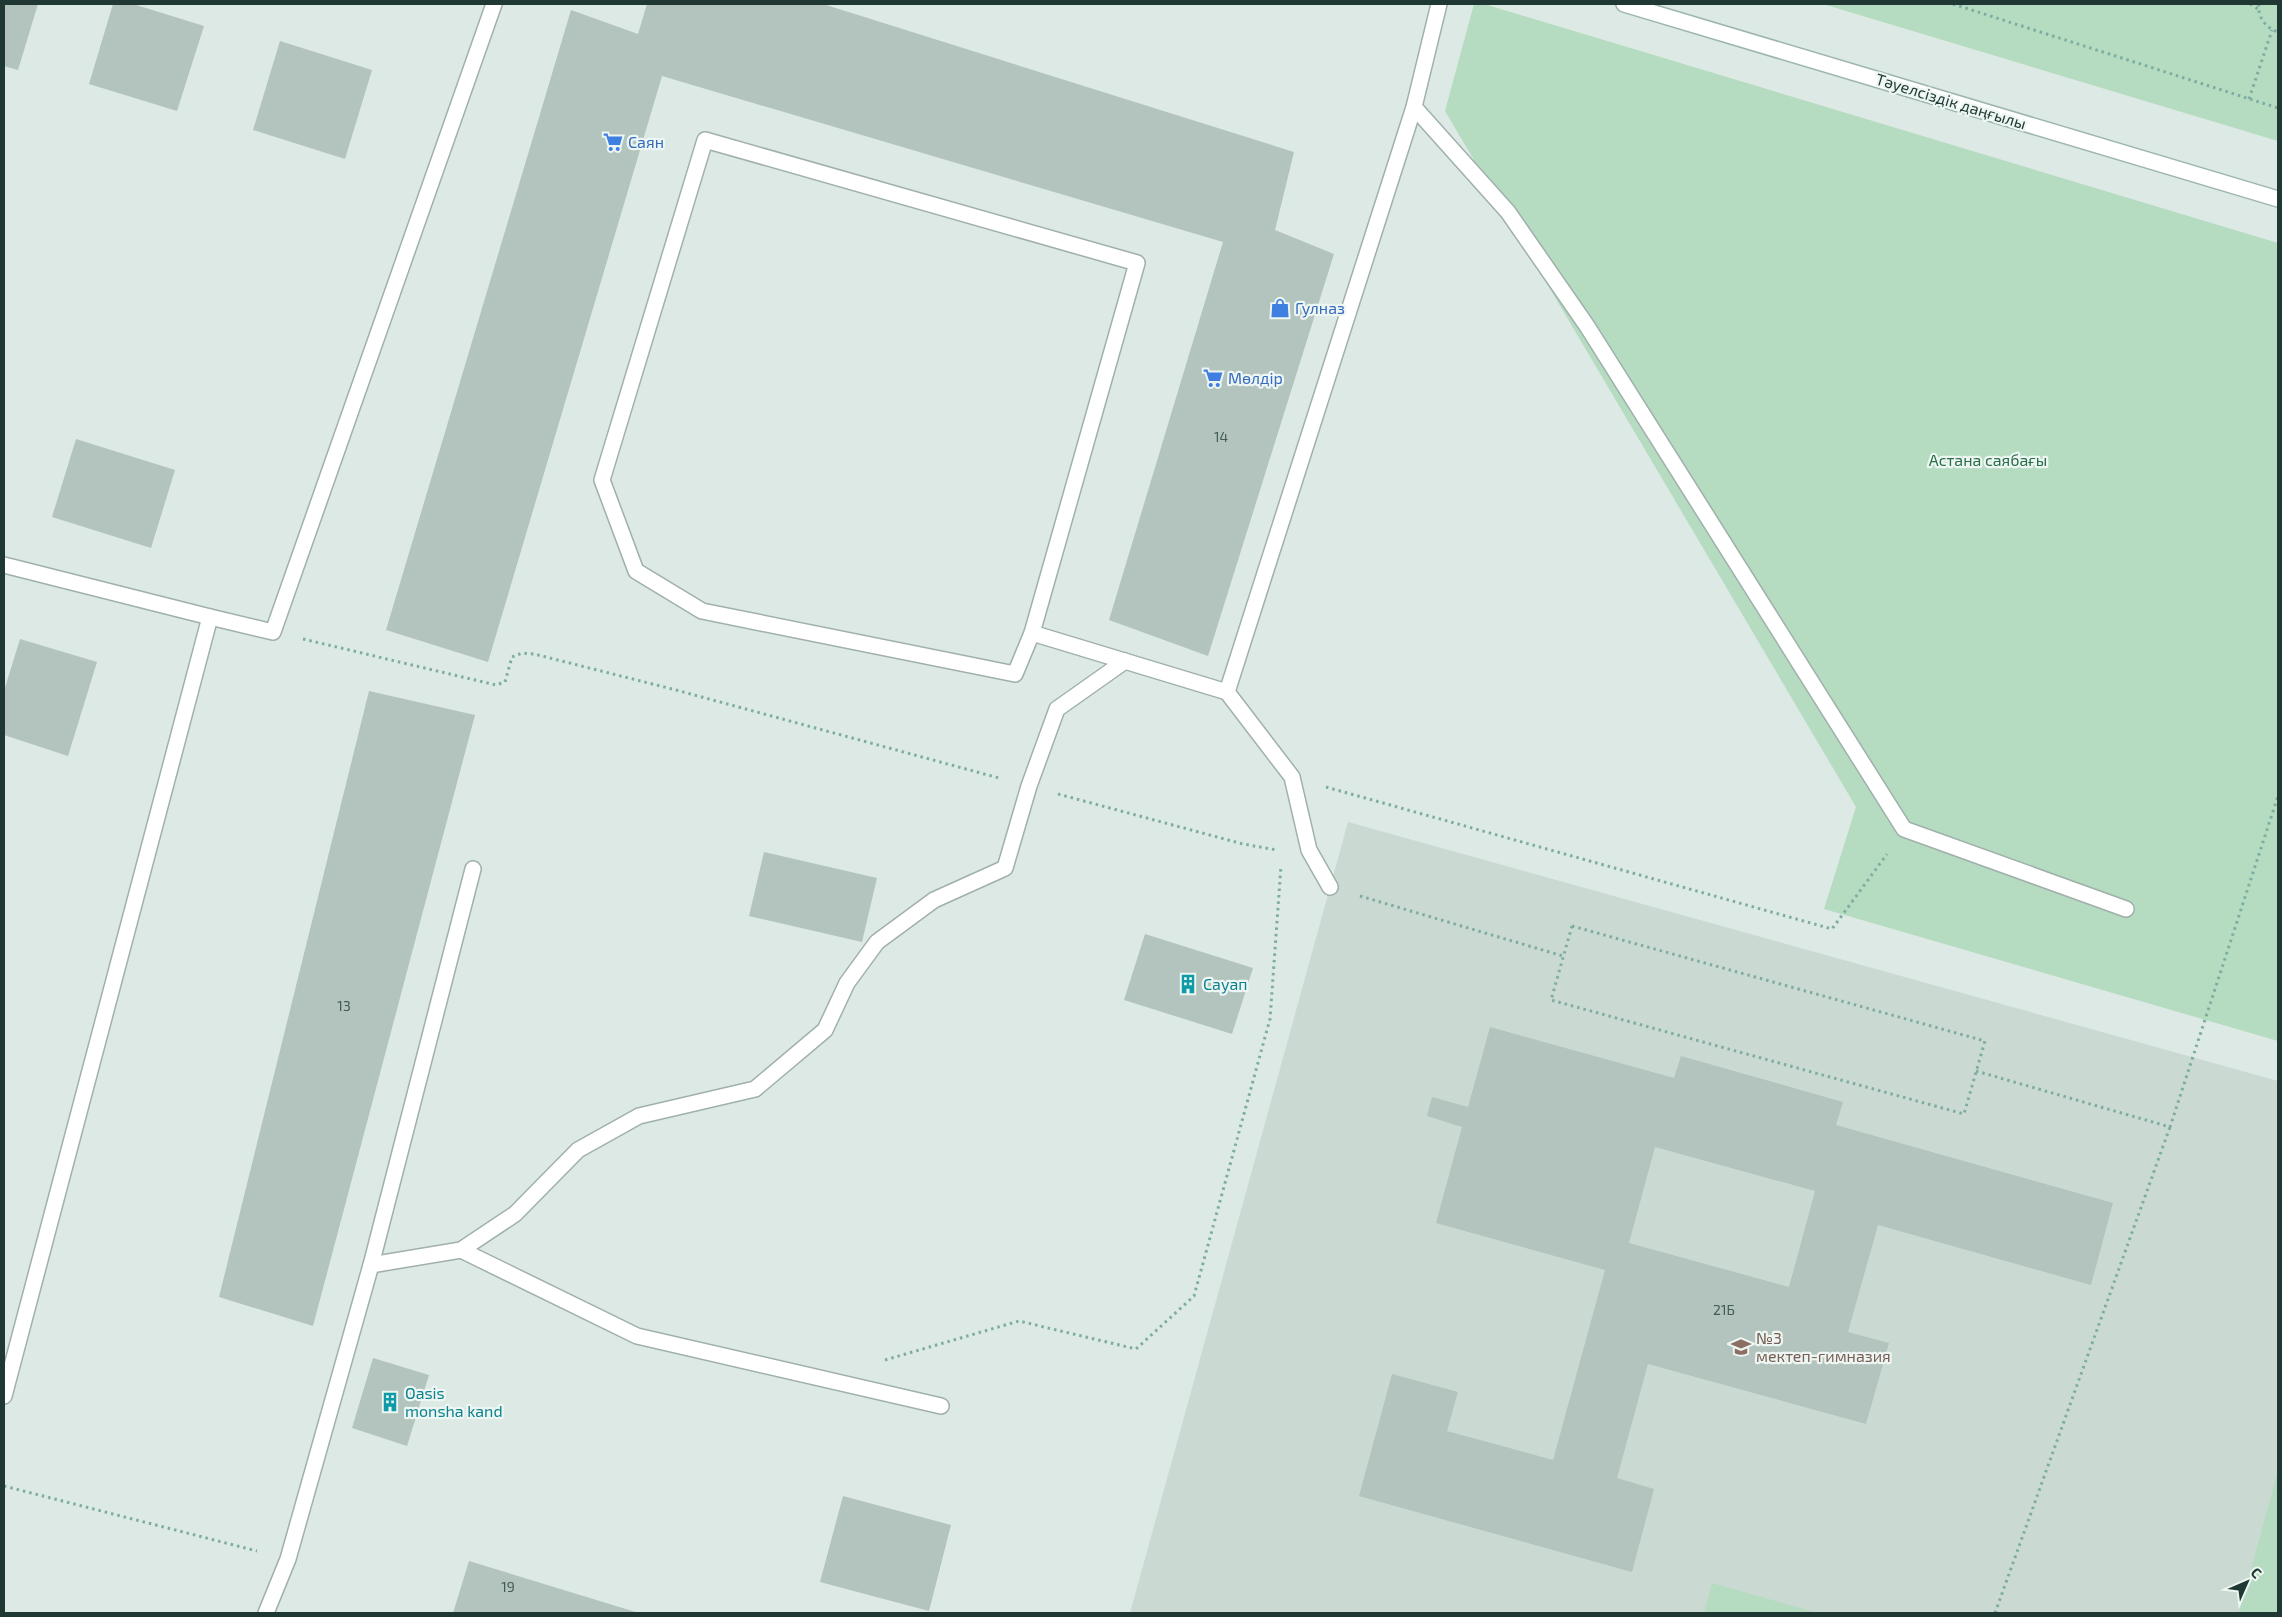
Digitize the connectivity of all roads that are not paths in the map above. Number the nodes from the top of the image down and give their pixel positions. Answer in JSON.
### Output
{"nodes":[{"id":1,"x":494,"y":4,"type":"edge"},
{"id":2,"x":1439,"y":4,"type":"edge"},
{"id":3,"x":1624,"y":4,"type":"edge"},
{"id":4,"x":1414,"y":107,"type":"junction"},
{"id":5,"x":2278,"y":198,"type":"edge"},
{"id":6,"x":4,"y":565,"type":"edge"},
{"id":7,"x":210,"y":617,"type":"junction"},
{"id":8,"x":1032,"y":633,"type":"junction"},
{"id":9,"x":1124,"y":661,"type":"junction"},
{"id":10,"x":1227,"y":692,"type":"junction"},
{"id":11,"x":473,"y":869,"type":"dead end"},
{"id":12,"x":1330,"y":887,"type":"road end"},
{"id":13,"x":2126,"y":909,"type":"dead end"},
{"id":14,"x":461,"y":1250,"type":"junction"},
{"id":15,"x":371,"y":1265,"type":"junction"},
{"id":16,"x":4,"y":1396,"type":"edge"},
{"id":17,"x":940,"y":1406,"type":"dead end"},
{"id":18,"x":266,"y":1613,"type":"edge"}],
"edges":[{"from":1,"to":7,"type":"street"},
{"from":2,"to":4,"type":"street"},
{"from":3,"to":5,"type":"street","name":"Тәуелсіздік даңғылы"},
{"from":4,"to":10,"type":"street"},
{"from":4,"to":13,"type":"street"},
{"from":6,"to":7,"type":"street"},
{"from":7,"to":16,"type":"street"},
{"from":8,"to":8,"type":"street"},
{"from":8,"to":9,"type":"street"},
{"from":9,"to":10,"type":"street"},
{"from":9,"to":14,"type":"street"},
{"from":10,"to":12,"type":"street"},
{"from":11,"to":15,"type":"street"},
{"from":14,"to":15,"type":"street"},
{"from":14,"to":17,"type":"street"},
{"from":15,"to":18,"type":"street"}]}
